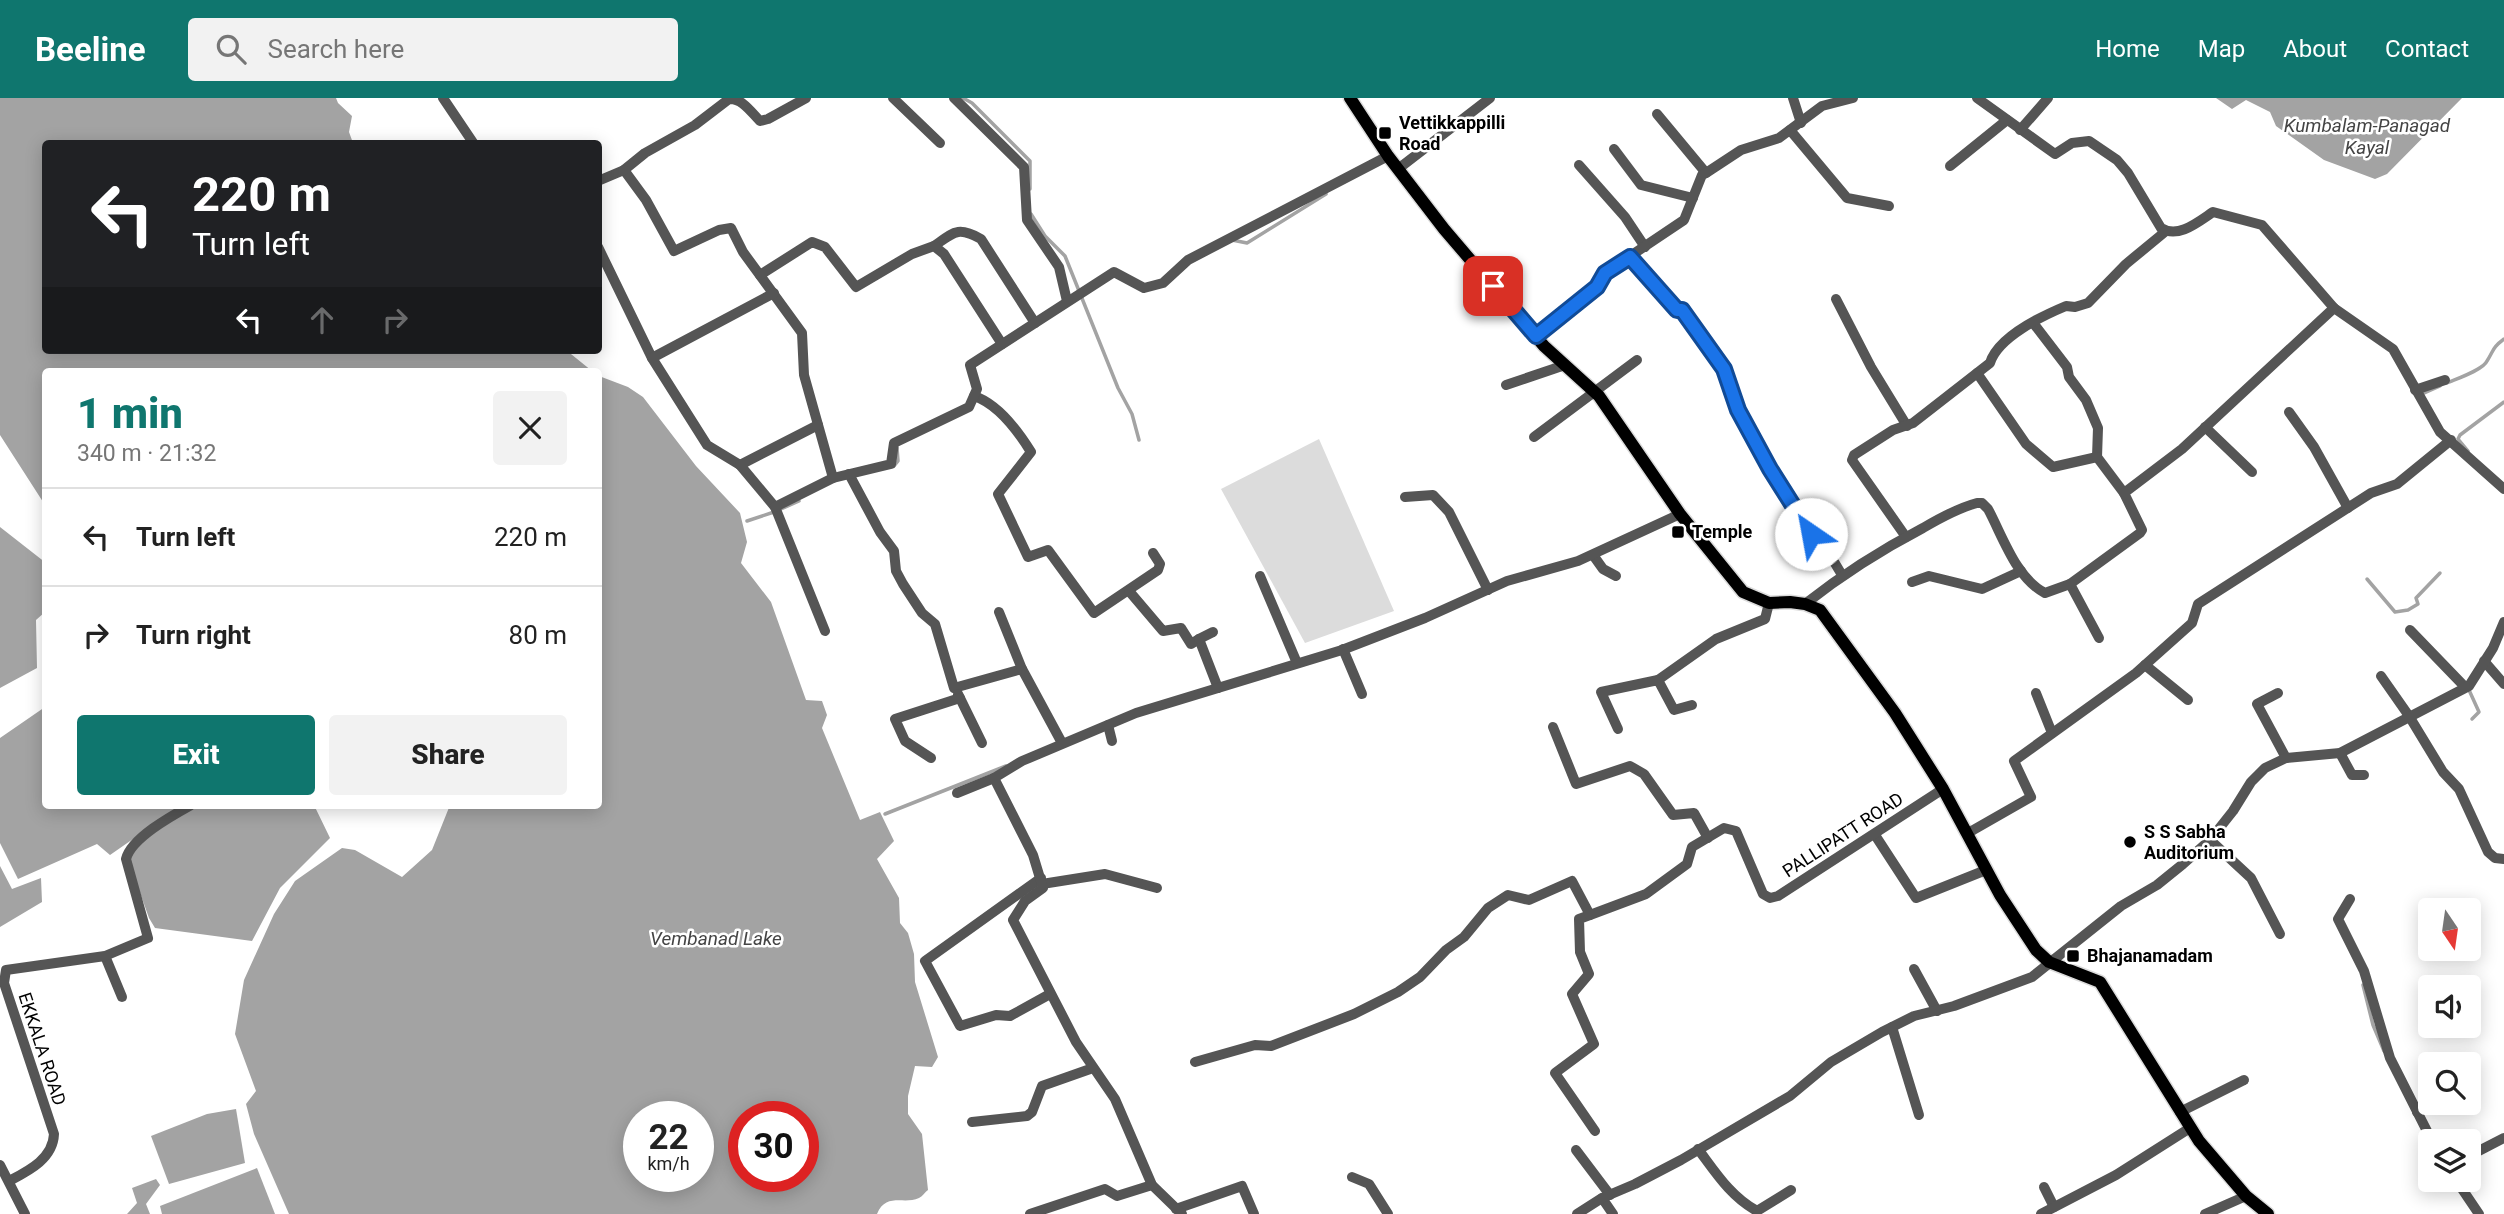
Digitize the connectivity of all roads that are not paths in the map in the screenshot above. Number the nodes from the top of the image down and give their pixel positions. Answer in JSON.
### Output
{"nodes":[{"id":1,"x":443,"y":98,"type":"edge"},
{"id":2,"x":806,"y":98,"type":"edge"},
{"id":3,"x":893,"y":98,"type":"edge"},
{"id":4,"x":954,"y":98,"type":"edge"},
{"id":5,"x":1350,"y":98,"type":"edge"},
{"id":6,"x":1490,"y":98,"type":"edge"},
{"id":7,"x":1793,"y":98,"type":"edge"},
{"id":8,"x":1853,"y":98,"type":"edge"},
{"id":9,"x":1977,"y":98,"type":"edge"},
{"id":10,"x":2048,"y":98,"type":"edge"},
{"id":11,"x":1657,"y":114,"type":"dead end"},
{"id":12,"x":2007,"y":120,"type":"junction"},
{"id":13,"x":1801,"y":123,"type":"junction"},
{"id":14,"x":1790,"y":130,"type":"junction"},
{"id":15,"x":2020,"y":130,"type":"junction"},
{"id":16,"x":471,"y":140,"type":"edge"},
{"id":17,"x":940,"y":143,"type":"dead end"},
{"id":18,"x":1614,"y":149,"type":"dead end"},
{"id":19,"x":1388,"y":156,"type":"junction"},
{"id":20,"x":1579,"y":165,"type":"dead end"},
{"id":21,"x":1951,"y":166,"type":"dead end"},
{"id":22,"x":1398,"y":169,"type":"junction"},
{"id":23,"x":624,"y":170,"type":"junction"},
{"id":24,"x":1706,"y":173,"type":"junction"},
{"id":25,"x":602,"y":179,"type":"edge"},
{"id":26,"x":1693,"y":198,"type":"junction"},
{"id":27,"x":1889,"y":206,"type":"dead end"},
{"id":28,"x":2166,"y":231,"type":"junction"},
{"id":29,"x":933,"y":246,"type":"junction"},
{"id":30,"x":1645,"y":247,"type":"junction"},
{"id":31,"x":602,"y":255,"type":"edge"},
{"id":32,"x":1630,"y":257,"type":"junction"},
{"id":33,"x":760,"y":275,"type":"junction"},
{"id":34,"x":774,"y":293,"type":"junction"},
{"id":35,"x":1836,"y":299,"type":"dead end"},
{"id":36,"x":1067,"y":301,"type":"junction"},
{"id":37,"x":2334,"y":308,"type":"junction"},
{"id":38,"x":1035,"y":323,"type":"junction"},
{"id":39,"x":2034,"y":324,"type":"junction"},
{"id":40,"x":1536,"y":336,"type":"junction"},
{"id":41,"x":1002,"y":344,"type":"junction"},
{"id":42,"x":652,"y":358,"type":"junction"},
{"id":43,"x":1637,"y":360,"type":"dead end"},
{"id":44,"x":1564,"y":365,"type":"junction"},
{"id":45,"x":1977,"y":373,"type":"junction"},
{"id":46,"x":2445,"y":380,"type":"dead end"},
{"id":47,"x":1506,"y":385,"type":"dead end"},
{"id":48,"x":2415,"y":390,"type":"junction"},
{"id":49,"x":1593,"y":393,"type":"junction"},
{"id":50,"x":974,"y":396,"type":"junction"},
{"id":51,"x":2289,"y":412,"type":"dead end"},
{"id":52,"x":818,"y":425,"type":"junction"},
{"id":53,"x":1907,"y":426,"type":"junction"},
{"id":54,"x":2205,"y":427,"type":"junction"},
{"id":55,"x":1534,"y":437,"type":"dead end"},
{"id":56,"x":2451,"y":440,"type":"junction"},
{"id":57,"x":2097,"y":457,"type":"junction"},
{"id":58,"x":740,"y":465,"type":"junction"},
{"id":59,"x":2252,"y":472,"type":"dead end"},
{"id":60,"x":849,"y":474,"type":"junction"},
{"id":61,"x":833,"y":478,"type":"junction"},
{"id":62,"x":2504,"y":489,"type":"edge"},
{"id":63,"x":2124,"y":493,"type":"junction"},
{"id":64,"x":1405,"y":497,"type":"dead end"},
{"id":65,"x":775,"y":507,"type":"junction"},
{"id":66,"x":2348,"y":508,"type":"junction"},
{"id":67,"x":1680,"y":514,"type":"junction"},
{"id":68,"x":1906,"y":537,"type":"junction"},
{"id":69,"x":1153,"y":553,"type":"dead end"},
{"id":70,"x":1593,"y":555,"type":"junction"},
{"id":71,"x":2021,"y":571,"type":"junction"},
{"id":72,"x":1842,"y":575,"type":"junction"},
{"id":73,"x":1260,"y":576,"type":"dead end"},
{"id":74,"x":1616,"y":576,"type":"dead end"},
{"id":75,"x":1912,"y":582,"type":"dead end"},
{"id":76,"x":2070,"y":584,"type":"junction"},
{"id":77,"x":1488,"y":590,"type":"junction"},
{"id":78,"x":1129,"y":591,"type":"junction"},
{"id":79,"x":1769,"y":603,"type":"junction"},
{"id":80,"x":1805,"y":604,"type":"junction"},
{"id":81,"x":999,"y":611,"type":"dead end"},
{"id":82,"x":2504,"y":622,"type":"edge"},
{"id":83,"x":2410,"y":630,"type":"dead end"},
{"id":84,"x":825,"y":631,"type":"dead end"},
{"id":85,"x":1213,"y":632,"type":"dead end"},
{"id":86,"x":2099,"y":638,"type":"dead end"},
{"id":87,"x":1199,"y":639,"type":"junction"},
{"id":88,"x":1343,"y":649,"type":"junction"},
{"id":89,"x":2484,"y":661,"type":"junction"},
{"id":90,"x":1297,"y":663,"type":"junction"},
{"id":91,"x":2146,"y":665,"type":"junction"},
{"id":92,"x":1022,"y":669,"type":"junction"},
{"id":93,"x":2381,"y":676,"type":"dead end"},
{"id":94,"x":1658,"y":680,"type":"junction"},
{"id":95,"x":2504,"y":684,"type":"edge"},
{"id":96,"x":2465,"y":687,"type":"junction"},
{"id":97,"x":954,"y":688,"type":"junction"},
{"id":98,"x":1218,"y":688,"type":"junction"},
{"id":99,"x":2036,"y":693,"type":"dead end"},
{"id":100,"x":2278,"y":693,"type":"dead end"},
{"id":101,"x":1362,"y":694,"type":"dead end"},
{"id":102,"x":960,"y":698,"type":"junction"},
{"id":103,"x":2188,"y":700,"type":"dead end"},
{"id":104,"x":1692,"y":705,"type":"dead end"},
{"id":105,"x":2410,"y":716,"type":"junction"},
{"id":106,"x":1108,"y":725,"type":"junction"},
{"id":107,"x":1553,"y":727,"type":"dead end"},
{"id":108,"x":1618,"y":729,"type":"dead end"},
{"id":109,"x":2052,"y":733,"type":"junction"},
{"id":110,"x":1112,"y":741,"type":"dead end"},
{"id":111,"x":982,"y":743,"type":"dead end"},
{"id":112,"x":1062,"y":743,"type":"junction"},
{"id":113,"x":2340,"y":752,"type":"junction"},
{"id":114,"x":932,"y":758,"type":"dead end"},
{"id":115,"x":2286,"y":758,"type":"junction"},
{"id":116,"x":2364,"y":775,"type":"dead end"},
{"id":117,"x":994,"y":778,"type":"junction"},
{"id":118,"x":1942,"y":789,"type":"junction"},
{"id":119,"x":957,"y":793,"type":"dead end"},
{"id":120,"x":185,"y":809,"type":"edge"},
{"id":121,"x":1968,"y":833,"type":"junction"},
{"id":122,"x":1875,"y":835,"type":"junction"},
{"id":123,"x":1708,"y":838,"type":"junction"},
{"id":124,"x":2210,"y":840,"type":"junction"},
{"id":125,"x":2504,"y":859,"type":"edge"},
{"id":126,"x":1986,"y":870,"type":"junction"},
{"id":127,"x":1042,"y":881,"type":"junction"},
{"id":128,"x":1157,"y":888,"type":"dead end"},
{"id":129,"x":2350,"y":899,"type":"dead end"},
{"id":130,"x":1590,"y":915,"type":"junction"},
{"id":131,"x":2280,"y":934,"type":"dead end"},
{"id":132,"x":105,"y":956,"type":"junction"},
{"id":133,"x":2049,"y":962,"type":"junction"},
{"id":134,"x":1914,"y":969,"type":"dead end"},
{"id":135,"x":1050,"y":994,"type":"junction"},
{"id":136,"x":122,"y":997,"type":"dead end"},
{"id":137,"x":1937,"y":1011,"type":"junction"},
{"id":138,"x":1892,"y":1027,"type":"junction"},
{"id":139,"x":1195,"y":1062,"type":"dead end"},
{"id":140,"x":1093,"y":1068,"type":"junction"},
{"id":141,"x":2244,"y":1080,"type":"dead end"},
{"id":142,"x":2180,"y":1112,"type":"junction"},
{"id":143,"x":2417,"y":1112,"type":"joint"},
{"id":144,"x":1919,"y":1115,"type":"dead end"},
{"id":145,"x":972,"y":1122,"type":"dead end"},
{"id":146,"x":2190,"y":1128,"type":"junction"},
{"id":147,"x":2426,"y":1129,"type":"edge"},
{"id":148,"x":1595,"y":1131,"type":"dead end"},
{"id":149,"x":2504,"y":1138,"type":"edge"},
{"id":150,"x":1698,"y":1149,"type":"junction"},
{"id":151,"x":1576,"y":1150,"type":"dead end"},
{"id":152,"x":2481,"y":1150,"type":"edge"},
{"id":153,"x":0,"y":1166,"type":"edge"},
{"id":154,"x":1352,"y":1177,"type":"dead end"},
{"id":155,"x":9,"y":1181,"type":"junction"},
{"id":156,"x":1152,"y":1185,"type":"junction"},
{"id":157,"x":2044,"y":1187,"type":"dead end"},
{"id":158,"x":1791,"y":1190,"type":"dead end"},
{"id":159,"x":2464,"y":1192,"type":"edge"},
{"id":160,"x":1606,"y":1196,"type":"junction"},
{"id":161,"x":2246,"y":1196,"type":"junction"},
{"id":162,"x":2054,"y":1207,"type":"junction"},
{"id":163,"x":1179,"y":1212,"type":"edge"},
{"id":164,"x":25,"y":1214,"type":"edge"},
{"id":165,"x":1030,"y":1214,"type":"edge"},
{"id":166,"x":1254,"y":1214,"type":"edge"},
{"id":167,"x":1388,"y":1214,"type":"edge"},
{"id":168,"x":1577,"y":1214,"type":"edge"},
{"id":169,"x":1613,"y":1214,"type":"edge"},
{"id":170,"x":2041,"y":1214,"type":"edge"},
{"id":171,"x":2206,"y":1214,"type":"edge"},
{"id":172,"x":2268,"y":1214,"type":"edge"},
{"id":173,"x":2479,"y":1214,"type":"edge"}],
"edges":[{"from":1,"to":16,"type":"street"},
{"from":2,"to":23,"type":"street"},
{"from":3,"to":17,"type":"street"},
{"from":4,"to":36,"type":"street"},
{"from":5,"to":19,"type":"main road"},
{"from":6,"to":22,"type":"street"},
{"from":7,"to":13,"type":"street"},
{"from":8,"to":13,"type":"street"},
{"from":9,"to":12,"type":"street"},
{"from":10,"to":15,"type":"street"},
{"from":11,"to":24,"type":"street"},
{"from":12,"to":15,"type":"street"},
{"from":12,"to":21,"type":"street"},
{"from":13,"to":14,"type":"street"},
{"from":14,"to":24,"type":"street"},
{"from":14,"to":27,"type":"street"},
{"from":15,"to":28,"type":"street"},
{"from":18,"to":26,"type":"street"},
{"from":19,"to":22,"type":"main road"},
{"from":19,"to":36,"type":"street"},
{"from":20,"to":30,"type":"street"},
{"from":22,"to":40,"type":"main road"},
{"from":23,"to":25,"type":"street"},
{"from":23,"to":33,"type":"street"},
{"from":24,"to":26,"type":"street"},
{"from":26,"to":30,"type":"street"},
{"from":28,"to":37,"type":"street"},
{"from":28,"to":39,"type":"street"},
{"from":29,"to":33,"type":"street"},
{"from":29,"to":38,"type":"street"},
{"from":29,"to":41,"type":"street"},
{"from":30,"to":32,"type":"street"},
{"from":31,"to":42,"type":"street"},
{"from":32,"to":40,"type":"street"},
{"from":32,"to":72,"type":"street"},
{"from":33,"to":34,"type":"street"},
{"from":34,"to":42,"type":"street"},
{"from":34,"to":52,"type":"street"},
{"from":35,"to":53,"type":"street"},
{"from":36,"to":38,"type":"street"},
{"from":37,"to":48,"type":"street"},
{"from":37,"to":54,"type":"street"},
{"from":38,"to":41,"type":"street"},
{"from":39,"to":45,"type":"street"},
{"from":39,"to":57,"type":"street"},
{"from":40,"to":44,"type":"main road"},
{"from":41,"to":50,"type":"street"},
{"from":42,"to":58,"type":"street"},
{"from":43,"to":49,"type":"street"},
{"from":44,"to":47,"type":"street"},
{"from":44,"to":49,"type":"main road"},
{"from":45,"to":53,"type":"street"},
{"from":45,"to":57,"type":"street"},
{"from":46,"to":48,"type":"street"},
{"from":48,"to":56,"type":"street"},
{"from":49,"to":55,"type":"street"},
{"from":49,"to":67,"type":"main road"},
{"from":50,"to":60,"type":"street"},
{"from":50,"to":78,"type":"street"},
{"from":51,"to":66,"type":"street"},
{"from":52,"to":58,"type":"street"},
{"from":52,"to":61,"type":"street"},
{"from":53,"to":68,"type":"street"},
{"from":54,"to":59,"type":"street"},
{"from":54,"to":63,"type":"street"},
{"from":56,"to":62,"type":"street"},
{"from":56,"to":66,"type":"street"},
{"from":57,"to":63,"type":"street"},
{"from":58,"to":65,"type":"street"},
{"from":60,"to":61,"type":"street"},
{"from":60,"to":97,"type":"street"},
{"from":61,"to":65,"type":"street"},
{"from":63,"to":76,"type":"street"},
{"from":64,"to":77,"type":"street"},
{"from":65,"to":84,"type":"street"},
{"from":66,"to":91,"type":"street"},
{"from":67,"to":70,"type":"street"},
{"from":67,"to":79,"type":"main road"},
{"from":68,"to":71,"type":"street"},
{"from":68,"to":72,"type":"street"},
{"from":69,"to":78,"type":"street"},
{"from":70,"to":74,"type":"street"},
{"from":70,"to":77,"type":"street"},
{"from":71,"to":75,"type":"street"},
{"from":71,"to":76,"type":"street"},
{"from":72,"to":80,"type":"street"},
{"from":73,"to":90,"type":"street"},
{"from":76,"to":86,"type":"street"},
{"from":77,"to":88,"type":"street"},
{"from":78,"to":87,"type":"street"},
{"from":79,"to":80,"type":"main road"},
{"from":79,"to":94,"type":"street"},
{"from":80,"to":118,"type":"main road"},
{"from":81,"to":92,"type":"street"},
{"from":82,"to":89,"type":"street"},
{"from":83,"to":96,"type":"street"},
{"from":85,"to":87,"type":"street"},
{"from":87,"to":98,"type":"street"},
{"from":88,"to":90,"type":"street"},
{"from":88,"to":101,"type":"street"},
{"from":89,"to":95,"type":"street"},
{"from":89,"to":96,"type":"street"},
{"from":90,"to":98,"type":"street"},
{"from":91,"to":103,"type":"street"},
{"from":91,"to":109,"type":"street"},
{"from":92,"to":97,"type":"street"},
{"from":92,"to":112,"type":"street"},
{"from":93,"to":105,"type":"street"},
{"from":94,"to":104,"type":"street"},
{"from":94,"to":108,"type":"street"},
{"from":96,"to":105,"type":"street"},
{"from":97,"to":102,"type":"street"},
{"from":98,"to":106,"type":"street"},
{"from":99,"to":109,"type":"street"},
{"from":100,"to":115,"type":"street"},
{"from":102,"to":111,"type":"street"},
{"from":102,"to":114,"type":"street"},
{"from":105,"to":113,"type":"street"},
{"from":105,"to":125,"type":"street"},
{"from":106,"to":110,"type":"street"},
{"from":106,"to":112,"type":"street"},
{"from":107,"to":123,"type":"street"},
{"from":109,"to":121,"type":"street"},
{"from":112,"to":117,"type":"street"},
{"from":113,"to":115,"type":"street"},
{"from":113,"to":116,"type":"street"},
{"from":115,"to":124,"type":"street"},
{"from":117,"to":119,"type":"street"},
{"from":117,"to":127,"type":"street"},
{"from":118,"to":121,"type":"main road"},
{"from":118,"to":122,"type":"street","name":"PALLIPATT ROAD"},
{"from":120,"to":132,"type":"street","name":"EKKALA ROAD"},
{"from":121,"to":126,"type":"main road"},
{"from":122,"to":123,"type":"street","name":"PALLIPATT ROAD"},
{"from":122,"to":126,"type":"street"},
{"from":123,"to":130,"type":"street"},
{"from":124,"to":131,"type":"street"},
{"from":124,"to":133,"type":"street"},
{"from":126,"to":133,"type":"main road"},
{"from":127,"to":128,"type":"street"},
{"from":127,"to":135,"type":"street"},
{"from":127,"to":135,"type":"street"},
{"from":129,"to":143,"type":"street"},
{"from":130,"to":139,"type":"street"},
{"from":130,"to":148,"type":"street"},
{"from":132,"to":136,"type":"street"},
{"from":132,"to":155,"type":"street","name":"EKKALA ROAD"},
{"from":133,"to":137,"type":"street"},
{"from":133,"to":142,"type":"main road"},
{"from":134,"to":137,"type":"street"},
{"from":135,"to":140,"type":"street"},
{"from":137,"to":138,"type":"street"},
{"from":138,"to":144,"type":"street"},
{"from":138,"to":150,"type":"street"},
{"from":140,"to":145,"type":"street"},
{"from":140,"to":156,"type":"street"},
{"from":141,"to":142,"type":"street"},
{"from":142,"to":146,"type":"main road"},
{"from":143,"to":147,"type":"street"},
{"from":146,"to":161,"type":"main road"},
{"from":146,"to":162,"type":"street"},
{"from":149,"to":152,"type":"street"},
{"from":150,"to":158,"type":"street"},
{"from":150,"to":160,"type":"street"},
{"from":151,"to":160,"type":"street"},
{"from":153,"to":155,"type":"street"},
{"from":154,"to":167,"type":"street"},
{"from":155,"to":164,"type":"street"},
{"from":156,"to":163,"type":"street"},
{"from":156,"to":165,"type":"street"},
{"from":157,"to":162,"type":"street"},
{"from":159,"to":173,"type":"street"},
{"from":160,"to":168,"type":"street"},
{"from":160,"to":169,"type":"street"},
{"from":161,"to":171,"type":"street"},
{"from":161,"to":172,"type":"main road"},
{"from":162,"to":170,"type":"street"},
{"from":163,"to":166,"type":"street"}]}
